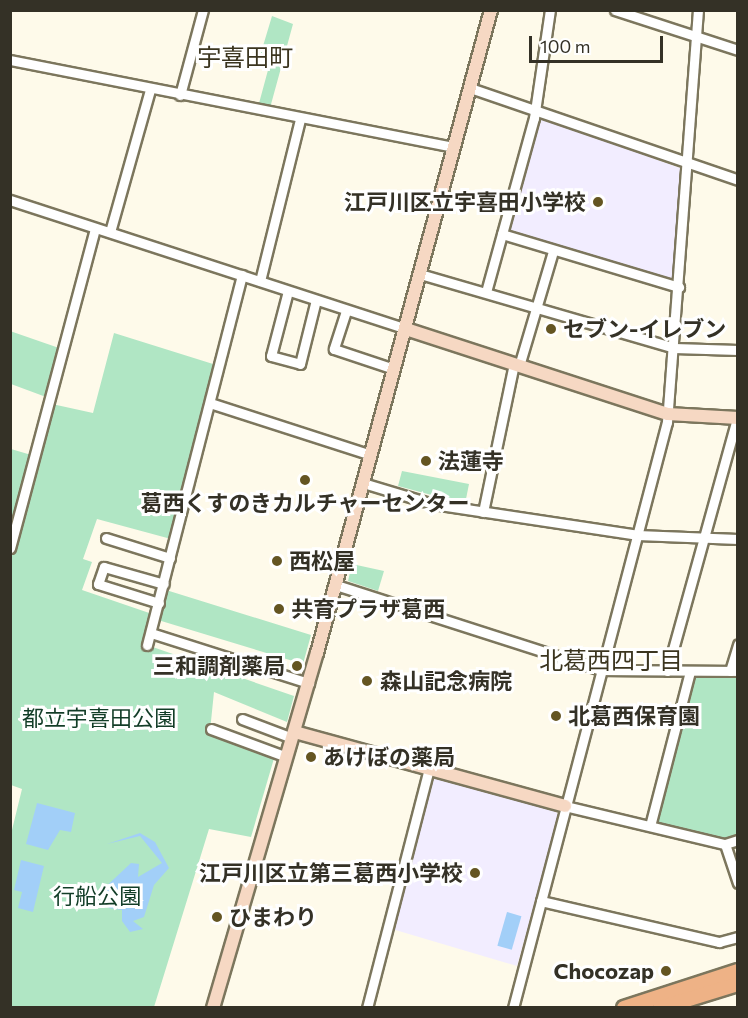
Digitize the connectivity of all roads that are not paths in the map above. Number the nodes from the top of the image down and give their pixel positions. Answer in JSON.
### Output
{"nodes":[{"id":1,"x":202,"y":10,"type":"edge"},
{"id":2,"x":491,"y":10,"type":"edge"},
{"id":3,"x":550,"y":10,"type":"edge"},
{"id":4,"x":615,"y":10,"type":"edge"},
{"id":5,"x":698,"y":10,"type":"edge"},
{"id":6,"x":627,"y":12,"type":"edge"},
{"id":7,"x":697,"y":37,"type":"junction"},
{"id":8,"x":738,"y":50,"type":"edge"},
{"id":9,"x":10,"y":60,"type":"edge"},
{"id":10,"x":470,"y":88,"type":"junction"},
{"id":11,"x":150,"y":90,"type":"junction"},
{"id":12,"x":180,"y":95,"type":"junction"},
{"id":13,"x":535,"y":110,"type":"junction"},
{"id":14,"x":300,"y":119,"type":"junction"},
{"id":15,"x":454,"y":147,"type":"junction"},
{"id":16,"x":688,"y":164,"type":"junction"},
{"id":17,"x":738,"y":180,"type":"edge"},
{"id":18,"x":10,"y":200,"type":"edge"},
{"id":19,"x":95,"y":228,"type":"junction"},
{"id":20,"x":110,"y":232,"type":"junction"},
{"id":21,"x":502,"y":234,"type":"junction"},
{"id":22,"x":553,"y":251,"type":"junction"},
{"id":23,"x":420,"y":274,"type":"junction"},
{"id":24,"x":242,"y":275,"type":"junction"},
{"id":25,"x":260,"y":281,"type":"junction"},
{"id":26,"x":679,"y":287,"type":"junction"},
{"id":27,"x":288,"y":291,"type":"junction"},
{"id":28,"x":486,"y":292,"type":"junction"},
{"id":29,"x":316,"y":300,"type":"junction"},
{"id":30,"x":537,"y":308,"type":"junction"},
{"id":31,"x":346,"y":311,"type":"junction"},
{"id":32,"x":405,"y":329,"type":"junction"},
{"id":33,"x":674,"y":348,"type":"junction"},
{"id":34,"x":738,"y":350,"type":"edge"},
{"id":35,"x":516,"y":365,"type":"junction"},
{"id":36,"x":388,"y":367,"type":"dead end"},
{"id":37,"x":210,"y":403,"type":"junction"},
{"id":38,"x":668,"y":414,"type":"junction"},
{"id":39,"x":737,"y":418,"type":"edge"},
{"id":40,"x":371,"y":455,"type":"junction"},
{"id":41,"x":363,"y":483,"type":"junction"},
{"id":42,"x":483,"y":512,"type":"junction"},
{"id":43,"x":637,"y":535,"type":"junction"},
{"id":44,"x":106,"y":538,"type":"dead end"},
{"id":45,"x":704,"y":538,"type":"junction"},
{"id":46,"x":738,"y":539,"type":"edge"},
{"id":47,"x":10,"y":548,"type":"edge"},
{"id":48,"x":171,"y":558,"type":"junction"},
{"id":49,"x":164,"y":584,"type":"junction"},
{"id":50,"x":336,"y":585,"type":"junction"},
{"id":51,"x":159,"y":603,"type":"junction"},
{"id":52,"x":151,"y":633,"type":"junction"},
{"id":53,"x":738,"y":644,"type":"edge"},
{"id":54,"x":147,"y":645,"type":"dead end"},
{"id":55,"x":600,"y":670,"type":"junction"},
{"id":56,"x":668,"y":671,"type":"junction"},
{"id":57,"x":690,"y":671,"type":"junction"},
{"id":58,"x":734,"y":671,"type":"edge"},
{"id":59,"x":309,"y":683,"type":"junction"},
{"id":60,"x":242,"y":719,"type":"dead end"},
{"id":61,"x":211,"y":729,"type":"dead end"},
{"id":62,"x":293,"y":735,"type":"junction"},
{"id":63,"x":284,"y":756,"type":"junction"},
{"id":64,"x":429,"y":769,"type":"junction"},
{"id":65,"x":565,"y":806,"type":"junction"},
{"id":66,"x":650,"y":826,"type":"junction"},
{"id":67,"x":738,"y":840,"type":"edge"},
{"id":68,"x":725,"y":844,"type":"junction"},
{"id":69,"x":738,"y":883,"type":"edge"},
{"id":70,"x":541,"y":901,"type":"junction"},
{"id":71,"x":738,"y":937,"type":"edge"},
{"id":72,"x":738,"y":971,"type":"edge"},
{"id":73,"x":738,"y":984,"type":"edge"},
{"id":74,"x":213,"y":1008,"type":"edge"},
{"id":75,"x":367,"y":1008,"type":"edge"},
{"id":76,"x":513,"y":1008,"type":"edge"},
{"id":77,"x":624,"y":1008,"type":"edge"},
{"id":78,"x":660,"y":1008,"type":"edge"}],
"edges":[{"from":1,"to":12,"type":"street"},
{"from":2,"to":10,"type":"street"},
{"from":3,"to":13,"type":"street"},
{"from":4,"to":6,"type":"street"},
{"from":5,"to":7,"type":"street"},
{"from":6,"to":7,"type":"street"},
{"from":7,"to":8,"type":"street"},
{"from":7,"to":16,"type":"street"},
{"from":9,"to":11,"type":"street"},
{"from":10,"to":13,"type":"street"},
{"from":10,"to":15,"type":"street"},
{"from":11,"to":12,"type":"street"},
{"from":11,"to":20,"type":"street"},
{"from":12,"to":14,"type":"street"},
{"from":13,"to":16,"type":"street"},
{"from":13,"to":21,"type":"street"},
{"from":14,"to":15,"type":"street"},
{"from":14,"to":25,"type":"street"},
{"from":15,"to":23,"type":"street"},
{"from":16,"to":17,"type":"street"},
{"from":16,"to":26,"type":"street"},
{"from":18,"to":19,"type":"street"},
{"from":19,"to":20,"type":"street"},
{"from":19,"to":47,"type":"street"},
{"from":20,"to":24,"type":"street"},
{"from":21,"to":22,"type":"street"},
{"from":21,"to":28,"type":"street"},
{"from":22,"to":26,"type":"street"},
{"from":22,"to":30,"type":"street"},
{"from":23,"to":28,"type":"street"},
{"from":23,"to":32,"type":"street"},
{"from":24,"to":25,"type":"street"},
{"from":24,"to":37,"type":"street"},
{"from":25,"to":27,"type":"street"},
{"from":26,"to":33,"type":"street"},
{"from":27,"to":29,"type":"street"},
{"from":27,"to":29,"type":"street"},
{"from":28,"to":30,"type":"street"},
{"from":29,"to":31,"type":"street"},
{"from":30,"to":33,"type":"street"},
{"from":30,"to":35,"type":"street"},
{"from":31,"to":32,"type":"street"},
{"from":31,"to":36,"type":"street"},
{"from":32,"to":35,"type":"street"},
{"from":32,"to":40,"type":"street"},
{"from":33,"to":34,"type":"street"},
{"from":33,"to":38,"type":"street"},
{"from":35,"to":38,"type":"street"},
{"from":35,"to":42,"type":"street"},
{"from":37,"to":40,"type":"street"},
{"from":37,"to":48,"type":"street"},
{"from":38,"to":39,"type":"street"},
{"from":38,"to":43,"type":"street"},
{"from":39,"to":45,"type":"street"},
{"from":40,"to":41,"type":"street"},
{"from":41,"to":42,"type":"street"},
{"from":41,"to":50,"type":"street"},
{"from":42,"to":43,"type":"street"},
{"from":43,"to":45,"type":"street"},
{"from":43,"to":55,"type":"street"},
{"from":44,"to":48,"type":"street"},
{"from":45,"to":46,"type":"street"},
{"from":45,"to":56,"type":"street"},
{"from":48,"to":49,"type":"street"},
{"from":49,"to":51,"type":"street"},
{"from":49,"to":51,"type":"street"},
{"from":50,"to":55,"type":"street"},
{"from":50,"to":59,"type":"street"},
{"from":51,"to":52,"type":"street"},
{"from":52,"to":54,"type":"street"},
{"from":52,"to":59,"type":"street"},
{"from":53,"to":58,"type":"street"},
{"from":55,"to":56,"type":"street"},
{"from":55,"to":65,"type":"street"},
{"from":56,"to":57,"type":"street"},
{"from":57,"to":58,"type":"street"},
{"from":57,"to":66,"type":"street"},
{"from":59,"to":62,"type":"street"},
{"from":60,"to":62,"type":"street"},
{"from":61,"to":63,"type":"street"},
{"from":62,"to":63,"type":"street"},
{"from":62,"to":64,"type":"street"},
{"from":63,"to":74,"type":"street"},
{"from":64,"to":65,"type":"street"},
{"from":64,"to":75,"type":"street"},
{"from":65,"to":66,"type":"street"},
{"from":65,"to":70,"type":"street"},
{"from":66,"to":68,"type":"street"},
{"from":67,"to":68,"type":"street"},
{"from":68,"to":69,"type":"street"},
{"from":70,"to":71,"type":"street"},
{"from":70,"to":76,"type":"street"},
{"from":72,"to":77,"type":"main road"},
{"from":73,"to":78,"type":"main road"}]}
